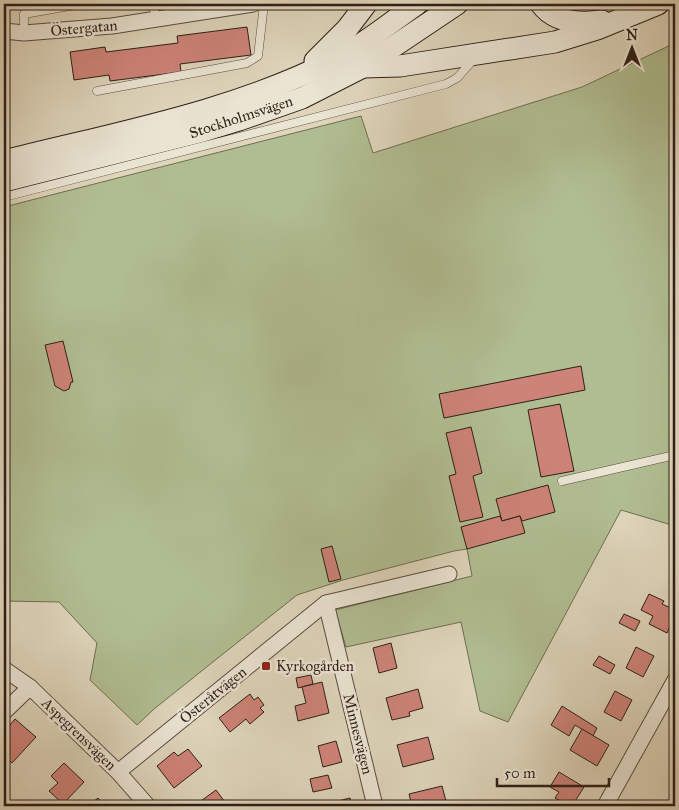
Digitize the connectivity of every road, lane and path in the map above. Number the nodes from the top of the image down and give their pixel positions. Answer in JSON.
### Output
{"nodes":[{"id":1,"x":81,"y":4,"type":"edge"},
{"id":2,"x":153,"y":4,"type":"edge"},
{"id":3,"x":253,"y":4,"type":"edge"},
{"id":4,"x":264,"y":4,"type":"edge"},
{"id":5,"x":366,"y":4,"type":"edge"},
{"id":6,"x":417,"y":4,"type":"edge"},
{"id":7,"x":457,"y":4,"type":"edge"},
{"id":8,"x":541,"y":4,"type":"edge"},
{"id":9,"x":658,"y":4,"type":"edge"},
{"id":10,"x":54,"y":6,"type":"edge"},
{"id":11,"x":627,"y":17,"type":"junction"},
{"id":12,"x":156,"y":19,"type":"junction"},
{"id":13,"x":4,"y":31,"type":"edge"},
{"id":14,"x":24,"y":33,"type":"junction"},
{"id":15,"x":477,"y":55,"type":"junction"},
{"id":16,"x":363,"y":66,"type":"junction"},
{"id":17,"x":300,"y":75,"type":"junction"},
{"id":18,"x":97,"y":91,"type":"dead end"},
{"id":19,"x":4,"y":161,"type":"edge"},
{"id":20,"x":4,"y":181,"type":"edge"},
{"id":21,"x":4,"y":197,"type":"edge"},
{"id":22,"x":675,"y":455,"type":"edge"},
{"id":23,"x":562,"y":481,"type":"dead end"},
{"id":24,"x":449,"y":574,"type":"dead end"},
{"id":25,"x":326,"y":602,"type":"junction"},
{"id":26,"x":4,"y":669,"type":"edge"},
{"id":27,"x":675,"y":680,"type":"edge"},
{"id":28,"x":30,"y":687,"type":"junction"},
{"id":29,"x":4,"y":712,"type":"edge"},
{"id":30,"x":118,"y":772,"type":"junction"},
{"id":31,"x":148,"y":806,"type":"edge"},
{"id":32,"x":376,"y":806,"type":"edge"},
{"id":33,"x":605,"y":806,"type":"edge"}],
"edges":[{"from":1,"to":10,"type":"lane"},
{"from":2,"to":12,"type":"lane"},
{"from":3,"to":12,"type":"street","name":"Östergatan"},
{"from":4,"to":18,"type":"lane"},
{"from":5,"to":17,"type":"main road"},
{"from":6,"to":17,"type":"main road","name":"Stockholmsvägen"},
{"from":7,"to":16,"type":"main road","name":"Stockholmsvägen"},
{"from":8,"to":11,"type":"main road"},
{"from":9,"to":11,"type":"main road"},
{"from":10,"to":14,"type":"lane"},
{"from":11,"to":15,"type":"main road"},
{"from":12,"to":14,"type":"street","name":"Östergatan"},
{"from":13,"to":14,"type":"street","name":"Östergatan"},
{"from":15,"to":16,"type":"main road"},
{"from":15,"to":21,"type":"lane"},
{"from":16,"to":20,"type":"main road","name":"Stockholmsvägen"},
{"from":17,"to":19,"type":"main road","name":"Stockholmsvägen"},
{"from":22,"to":23,"type":"lane"},
{"from":24,"to":25,"type":"street","name":"Österåtvägen"},
{"from":25,"to":30,"type":"street","name":"Österåtvägen"},
{"from":25,"to":32,"type":"street","name":"Minnesvägen"},
{"from":26,"to":28,"type":"street","name":"Aspegrensvägen"},
{"from":27,"to":33,"type":"street"},
{"from":28,"to":29,"type":"street"},
{"from":28,"to":30,"type":"street","name":"Aspegrensvägen"},
{"from":30,"to":31,"type":"street","name":"Aspegrensvägen"}]}
